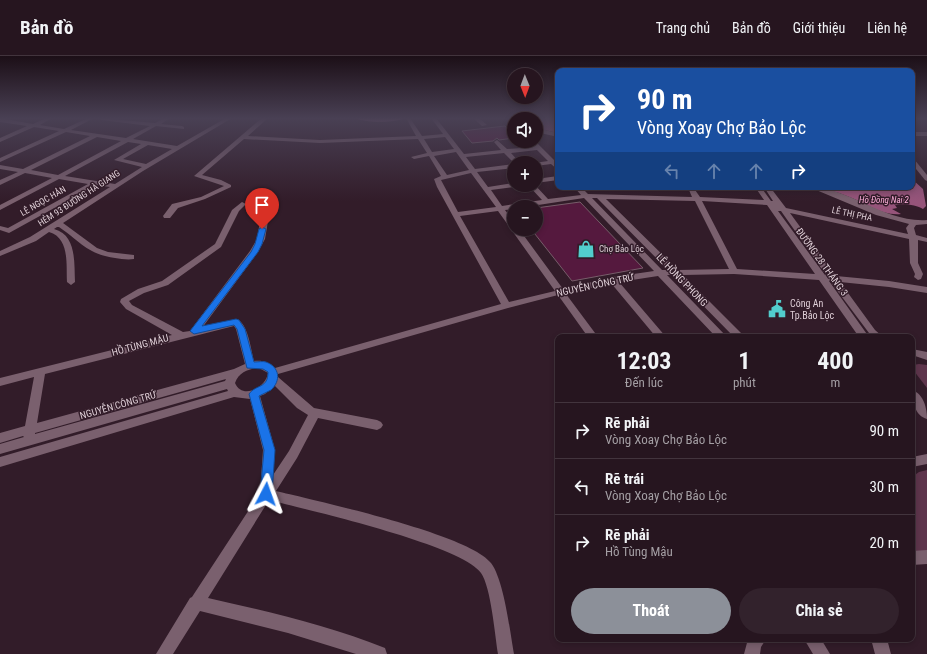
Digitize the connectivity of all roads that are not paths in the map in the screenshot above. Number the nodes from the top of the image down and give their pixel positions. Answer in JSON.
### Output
{"nodes":[{"id":1,"x":31,"y":146,"type":"edge"},
{"id":2,"x":75,"y":146,"type":"edge"},
{"id":3,"x":117,"y":146,"type":"edge"},
{"id":4,"x":141,"y":146,"type":"edge"},
{"id":5,"x":164,"y":146,"type":"edge"},
{"id":6,"x":181,"y":146,"type":"edge"},
{"id":7,"x":233,"y":146,"type":"edge"},
{"id":8,"x":425,"y":146,"type":"edge"},
{"id":9,"x":455,"y":146,"type":"edge"},
{"id":10,"x":501,"y":146,"type":"edge"},
{"id":11,"x":177,"y":148,"type":"junction"},
{"id":12,"x":538,"y":148,"type":"joint"},
{"id":13,"x":508,"y":152,"type":"junction"},
{"id":14,"x":460,"y":153,"type":"junction"},
{"id":15,"x":430,"y":154,"type":"junction"},
{"id":16,"x":512,"y":156,"type":"edge"},
{"id":17,"x":414,"y":157,"type":"dead end"},
{"id":18,"x":0,"y":160,"type":"edge"},
{"id":19,"x":552,"y":162,"type":"junction"},
{"id":20,"x":543,"y":163,"type":"edge"},
{"id":21,"x":915,"y":164,"type":"edge"},
{"id":22,"x":555,"y":165,"type":"edge"},
{"id":23,"x":146,"y":166,"type":"junction"},
{"id":24,"x":0,"y":167,"type":"edge"},
{"id":25,"x":507,"y":167,"type":"edge"},
{"id":26,"x":26,"y":171,"type":"junction"},
{"id":27,"x":474,"y":171,"type":"junction"},
{"id":28,"x":61,"y":176,"type":"junction"},
{"id":29,"x":444,"y":176,"type":"junction"},
{"id":30,"x":555,"y":178,"type":"edge"},
{"id":31,"x":927,"y":179,"type":"edge"},
{"id":32,"x":543,"y":180,"type":"edge"},
{"id":33,"x":0,"y":183,"type":"edge"},
{"id":34,"x":94,"y":183,"type":"junction"},
{"id":35,"x":115,"y":186,"type":"junction"},
{"id":36,"x":507,"y":186,"type":"edge"},
{"id":37,"x":486,"y":189,"type":"junction"},
{"id":38,"x":580,"y":190,"type":"edge"},
{"id":39,"x":681,"y":190,"type":"edge"},
{"id":40,"x":692,"y":190,"type":"edge"},
{"id":41,"x":761,"y":190,"type":"edge"},
{"id":42,"x":768,"y":190,"type":"edge"},
{"id":43,"x":821,"y":190,"type":"edge"},
{"id":44,"x":538,"y":192,"type":"edge"},
{"id":45,"x":586,"y":196,"type":"junction"},
{"id":46,"x":599,"y":196,"type":"junction"},
{"id":47,"x":695,"y":196,"type":"junction"},
{"id":48,"x":686,"y":198,"type":"junction"},
{"id":49,"x":546,"y":202,"type":"junction"},
{"id":50,"x":242,"y":204,"type":"dead end"},
{"id":51,"x":775,"y":205,"type":"junction"},
{"id":52,"x":0,"y":208,"type":"edge"},
{"id":53,"x":266,"y":209,"type":"dead end"},
{"id":54,"x":500,"y":209,"type":"junction"},
{"id":55,"x":455,"y":215,"type":"junction"},
{"id":56,"x":167,"y":216,"type":"dead end"},
{"id":57,"x":507,"y":218,"type":"edge"},
{"id":58,"x":927,"y":222,"type":"edge"},
{"id":59,"x":56,"y":223,"type":"junction"},
{"id":60,"x":913,"y":223,"type":"junction"},
{"id":61,"x":0,"y":228,"type":"edge"},
{"id":62,"x":48,"y":230,"type":"junction"},
{"id":63,"x":9,"y":231,"type":"junction"},
{"id":64,"x":0,"y":235,"type":"edge"},
{"id":65,"x":521,"y":236,"type":"edge"},
{"id":66,"x":914,"y":239,"type":"junction"},
{"id":67,"x":927,"y":240,"type":"edge"},
{"id":68,"x":927,"y":244,"type":"edge"},
{"id":69,"x":0,"y":254,"type":"edge"},
{"id":70,"x":131,"y":257,"type":"dead end"},
{"id":71,"x":734,"y":271,"type":"junction"},
{"id":72,"x":660,"y":273,"type":"junction"},
{"id":73,"x":676,"y":273,"type":"junction"},
{"id":74,"x":822,"y":277,"type":"junction"},
{"id":75,"x":918,"y":277,"type":"dead end"},
{"id":76,"x":833,"y":278,"type":"junction"},
{"id":77,"x":613,"y":280,"type":"junction"},
{"id":78,"x":71,"y":282,"type":"dead end"},
{"id":79,"x":927,"y":290,"type":"edge"},
{"id":80,"x":561,"y":292,"type":"junction"},
{"id":81,"x":506,"y":305,"type":"junction"},
{"id":82,"x":194,"y":331,"type":"junction"},
{"id":83,"x":591,"y":334,"type":"edge"},
{"id":84,"x":658,"y":334,"type":"edge"},
{"id":85,"x":719,"y":334,"type":"edge"},
{"id":86,"x":737,"y":334,"type":"edge"},
{"id":87,"x":862,"y":334,"type":"edge"},
{"id":88,"x":876,"y":334,"type":"edge"},
{"id":89,"x":180,"y":335,"type":"junction"},
{"id":90,"x":250,"y":365,"type":"junction"},
{"id":91,"x":40,"y":372,"type":"junction"},
{"id":92,"x":236,"y":372,"type":"junction"},
{"id":93,"x":273,"y":376,"type":"junction"},
{"id":94,"x":0,"y":382,"type":"edge"},
{"id":95,"x":232,"y":389,"type":"junction"},
{"id":96,"x":254,"y":394,"type":"junction"},
{"id":97,"x":915,"y":398,"type":"edge"},
{"id":98,"x":315,"y":412,"type":"junction"},
{"id":99,"x":927,"y":415,"type":"edge"},
{"id":100,"x":377,"y":425,"type":"dead end"},
{"id":101,"x":30,"y":436,"type":"junction"},
{"id":102,"x":0,"y":438,"type":"edge"},
{"id":103,"x":0,"y":450,"type":"edge"},
{"id":104,"x":27,"y":454,"type":"junction"},
{"id":105,"x":927,"y":459,"type":"edge"},
{"id":106,"x":915,"y":461,"type":"edge"},
{"id":107,"x":0,"y":462,"type":"edge"},
{"id":108,"x":266,"y":494,"type":"junction"},
{"id":109,"x":927,"y":557,"type":"edge"},
{"id":110,"x":915,"y":558,"type":"edge"},
{"id":111,"x":196,"y":603,"type":"junction"},
{"id":112,"x":756,"y":642,"type":"edge"},
{"id":113,"x":814,"y":642,"type":"edge"},
{"id":114,"x":880,"y":642,"type":"edge"},
{"id":115,"x":164,"y":654,"type":"edge"},
{"id":116,"x":379,"y":654,"type":"edge"},
{"id":117,"x":506,"y":654,"type":"edge"},
{"id":118,"x":752,"y":654,"type":"edge"},
{"id":119,"x":822,"y":654,"type":"edge"},
{"id":120,"x":883,"y":654,"type":"edge"}],
"edges":[{"from":1,"to":18,"type":"street"},
{"from":2,"to":26,"type":"street"},
{"from":3,"to":28,"type":"street"},
{"from":4,"to":23,"type":"street"},
{"from":5,"to":11,"type":"street"},
{"from":6,"to":11,"type":"street","name":"HẺM 93 ĐƯỜNG HÀ GIANG"},
{"from":7,"to":56,"type":"street"},
{"from":8,"to":15,"type":"street"},
{"from":9,"to":14,"type":"street"},
{"from":10,"to":13,"type":"street"},
{"from":11,"to":23,"type":"street","name":"HẺM 93 ĐƯỜNG HÀ GIANG"},
{"from":12,"to":13,"type":"street"},
{"from":12,"to":19,"type":"street"},
{"from":13,"to":14,"type":"street"},
{"from":13,"to":16,"type":"street"},
{"from":14,"to":15,"type":"street"},
{"from":14,"to":27,"type":"street"},
{"from":15,"to":17,"type":"street"},
{"from":15,"to":29,"type":"street"},
{"from":19,"to":20,"type":"street"},
{"from":19,"to":22,"type":"street"},
{"from":21,"to":31,"type":"street"},
{"from":23,"to":35,"type":"street","name":"HẺM 93 ĐƯỜNG HÀ GIANG"},
{"from":24,"to":26,"type":"street"},
{"from":25,"to":27,"type":"street"},
{"from":26,"to":28,"type":"street"},
{"from":26,"to":33,"type":"street"},
{"from":27,"to":29,"type":"street"},
{"from":27,"to":37,"type":"street"},
{"from":28,"to":34,"type":"street"},
{"from":28,"to":52,"type":"street"},
{"from":29,"to":55,"type":"street"},
{"from":30,"to":32,"type":"street"},
{"from":34,"to":35,"type":"street"},
{"from":34,"to":63,"type":"street","name":"LÊ NGỌC HÂN"},
{"from":35,"to":59,"type":"street","name":"HẺM 93 ĐƯỜNG HÀ GIANG"},
{"from":36,"to":37,"type":"street"},
{"from":37,"to":54,"type":"street"},
{"from":38,"to":45,"type":"street","name":"LÊ HỒNG PHONG"},
{"from":39,"to":48,"type":"street"},
{"from":40,"to":47,"type":"street"},
{"from":41,"to":51,"type":"street","name":"ĐƯỜNG 28 THÁNG 3"},
{"from":42,"to":51,"type":"street","name":"ĐƯỜNG 28 THÁNG 3"},
{"from":43,"to":60,"type":"street","name":"LÊ THỊ PHA"},
{"from":44,"to":49,"type":"street"},
{"from":45,"to":46,"type":"street"},
{"from":45,"to":49,"type":"street"},
{"from":45,"to":72,"type":"street","name":"LÊ HỒNG PHONG"},
{"from":46,"to":48,"type":"street"},
{"from":46,"to":73,"type":"street","name":"LÊ HỒNG PHONG"},
{"from":47,"to":48,"type":"street"},
{"from":47,"to":51,"type":"street"},
{"from":47,"to":71,"type":"street"},
{"from":49,"to":54,"type":"street"},
{"from":50,"to":89,"type":"street"},
{"from":51,"to":66,"type":"street"},
{"from":51,"to":74,"type":"street","name":"ĐƯỜNG 28 THÁNG 3"},
{"from":51,"to":76,"type":"street","name":"ĐƯỜNG 28 THÁNG 3"},
{"from":53,"to":82,"type":"street"},
{"from":54,"to":55,"type":"street"},
{"from":54,"to":57,"type":"street"},
{"from":55,"to":81,"type":"street"},
{"from":58,"to":60,"type":"street"},
{"from":59,"to":62,"type":"street","name":"HẺM 93 ĐƯỜNG HÀ GIANG"},
{"from":59,"to":70,"type":"street"},
{"from":60,"to":66,"type":"street"},
{"from":61,"to":63,"type":"street"},
{"from":62,"to":69,"type":"street","name":"HẺM 93 ĐƯỜNG HÀ GIANG"},
{"from":62,"to":78,"type":"street"},
{"from":63,"to":64,"type":"street","name":"LÊ NGỌC HÂN"},
{"from":65,"to":80,"type":"street"},
{"from":66,"to":67,"type":"street"},
{"from":66,"to":68,"type":"street"},
{"from":66,"to":75,"type":"street"},
{"from":71,"to":73,"type":"street","name":"NGUYỄN CÔNG TRỨ"},
{"from":71,"to":74,"type":"street","name":"NGUYỄN CÔNG TRỨ"},
{"from":72,"to":73,"type":"street","name":"NGUYỄN CÔNG TRỨ"},
{"from":72,"to":77,"type":"street","name":"NGUYỄN CÔNG TRỨ"},
{"from":72,"to":85,"type":"street","name":"LÊ HỒNG PHONG"},
{"from":73,"to":86,"type":"street","name":"LÊ HỒNG PHONG"},
{"from":74,"to":76,"type":"street","name":"NGUYỄN CÔNG TRỨ"},
{"from":74,"to":87,"type":"street","name":"ĐƯỜNG 28 THÁNG 3"},
{"from":76,"to":79,"type":"street","name":"NGUYỄN CÔNG TRỨ"},
{"from":76,"to":88,"type":"street","name":"ĐƯỜNG 28 THÁNG 3"},
{"from":77,"to":80,"type":"street","name":"NGUYỄN CÔNG TRỨ"},
{"from":77,"to":84,"type":"street"},
{"from":80,"to":81,"type":"street","name":"NGUYỄN CÔNG TRỨ"},
{"from":80,"to":83,"type":"street"},
{"from":81,"to":93,"type":"street","name":"NGUYỄN CÔNG TRỨ"},
{"from":82,"to":89,"type":"street","name":"HỒ TÙNG MẬU"},
{"from":82,"to":90,"type":"street","name":"HỒ TÙNG MẬU"},
{"from":89,"to":91,"type":"street","name":"HỒ TÙNG MẬU"},
{"from":90,"to":92,"type":"street"},
{"from":90,"to":93,"type":"street"},
{"from":91,"to":94,"type":"street","name":"HỒ TÙNG MẬU"},
{"from":91,"to":101,"type":"street"},
{"from":92,"to":95,"type":"street"},
{"from":92,"to":101,"type":"street","name":"NGUYỄN CÔNG TRỨ"},
{"from":93,"to":96,"type":"street"},
{"from":93,"to":98,"type":"street"},
{"from":95,"to":96,"type":"street"},
{"from":95,"to":101,"type":"street","name":"NGUYỄN CÔNG TRỨ"},
{"from":95,"to":104,"type":"street","name":"NGUYỄN CÔNG TRỨ"},
{"from":96,"to":108,"type":"street"},
{"from":97,"to":99,"type":"street"},
{"from":98,"to":100,"type":"street"},
{"from":98,"to":108,"type":"street"},
{"from":101,"to":102,"type":"street","name":"NGUYỄN CÔNG TRỨ"},
{"from":101,"to":103,"type":"street","name":"NGUYỄN CÔNG TRỨ"},
{"from":101,"to":104,"type":"street"},
{"from":104,"to":107,"type":"street","name":"NGUYỄN CÔNG TRỨ"},
{"from":105,"to":106,"type":"street"},
{"from":108,"to":111,"type":"street"},
{"from":108,"to":117,"type":"street"},
{"from":109,"to":110,"type":"street"},
{"from":111,"to":115,"type":"street"},
{"from":111,"to":116,"type":"street"},
{"from":112,"to":118,"type":"street"},
{"from":113,"to":119,"type":"street"},
{"from":114,"to":120,"type":"street"}]}
